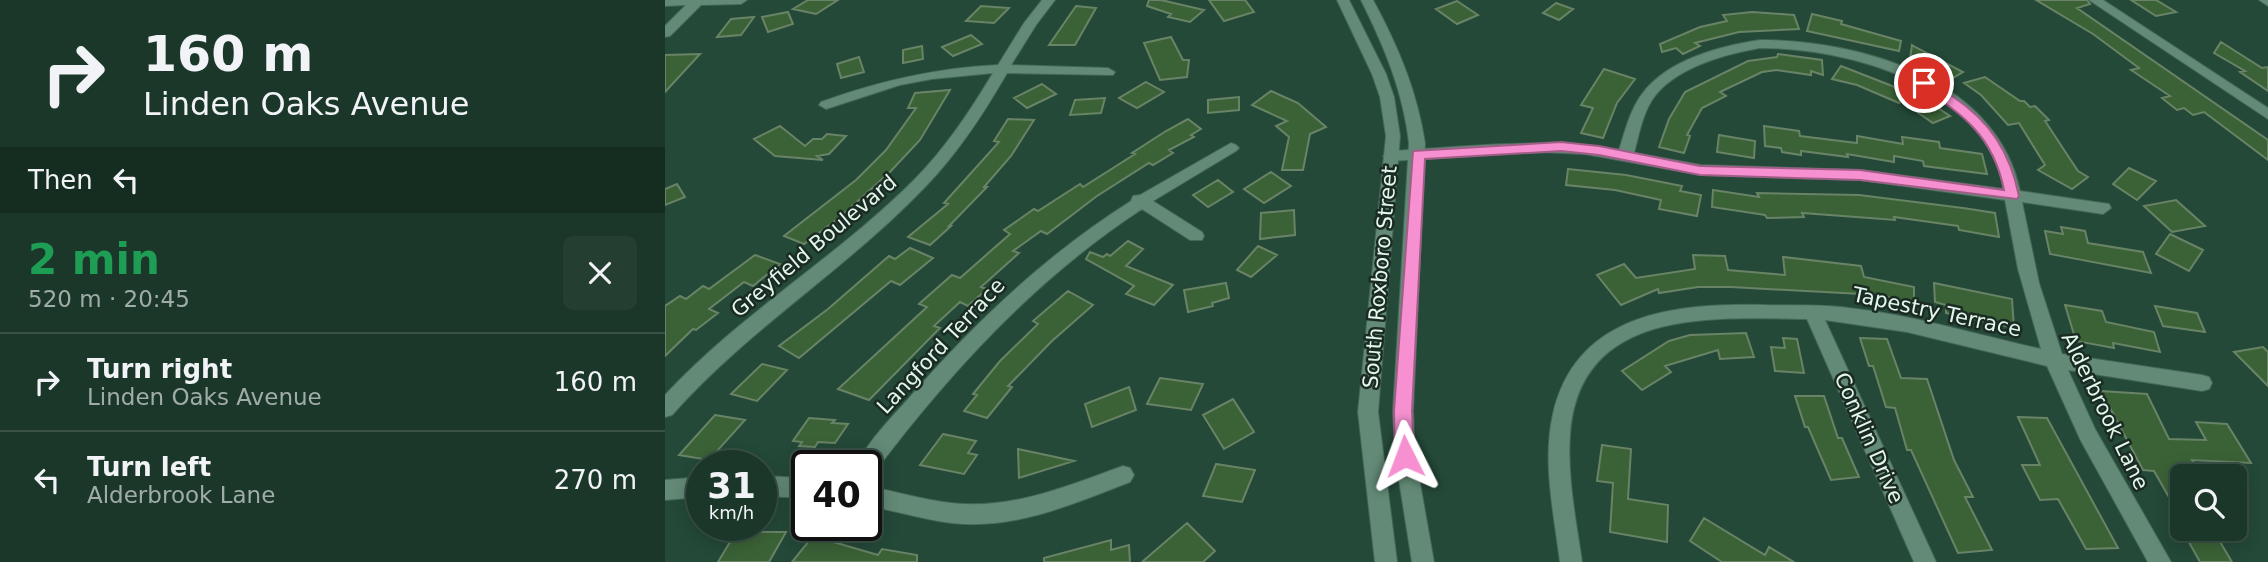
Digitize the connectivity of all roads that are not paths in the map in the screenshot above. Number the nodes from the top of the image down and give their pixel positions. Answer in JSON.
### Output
{"nodes":[{"id":1,"x":741,"y":0,"type":"edge"},
{"id":2,"x":1049,"y":0,"type":"edge"},
{"id":3,"x":1343,"y":0,"type":"edge"},
{"id":4,"x":1367,"y":0,"type":"edge"},
{"id":5,"x":2095,"y":0,"type":"edge"},
{"id":6,"x":698,"y":1,"type":"edge"},
{"id":7,"x":665,"y":2,"type":"edge"},
{"id":8,"x":665,"y":33,"type":"edge"},
{"id":9,"x":1003,"y":67,"type":"junction"},
{"id":10,"x":1108,"y":72,"type":"dead end"},
{"id":11,"x":826,"y":105,"type":"dead end"},
{"id":12,"x":2268,"y":115,"type":"edge"},
{"id":13,"x":1231,"y":148,"type":"dead end"},
{"id":14,"x":1418,"y":155,"type":"junction"},
{"id":15,"x":1391,"y":156,"type":"junction"},
{"id":16,"x":1625,"y":156,"type":"junction"},
{"id":17,"x":2012,"y":196,"type":"junction"},
{"id":18,"x":1139,"y":201,"type":"junction"},
{"id":19,"x":2102,"y":208,"type":"dead end"},
{"id":20,"x":1196,"y":236,"type":"dead end"},
{"id":21,"x":1813,"y":313,"type":"junction"},
{"id":22,"x":2054,"y":360,"type":"junction"},
{"id":23,"x":2202,"y":383,"type":"dead end"},
{"id":24,"x":665,"y":409,"type":"edge"},
{"id":25,"x":879,"y":450,"type":"edge"},
{"id":26,"x":1123,"y":475,"type":"dead end"},
{"id":27,"x":686,"y":488,"type":"edge"},
{"id":28,"x":665,"y":490,"type":"edge"},
{"id":29,"x":882,"y":499,"type":"edge"},
{"id":30,"x":1386,"y":562,"type":"edge"},
{"id":31,"x":1423,"y":562,"type":"edge"},
{"id":32,"x":1571,"y":562,"type":"edge"},
{"id":33,"x":1925,"y":562,"type":"edge"},
{"id":34,"x":2160,"y":562,"type":"edge"}],
"edges":[{"from":1,"to":6,"type":"street"},
{"from":2,"to":9,"type":"street","name":"Greyfield Boulevard"},
{"from":3,"to":15,"type":"street","name":"South Roxboro Street"},
{"from":4,"to":14,"type":"street","name":"South Roxboro Street"},
{"from":5,"to":12,"type":"street"},
{"from":6,"to":7,"type":"street"},
{"from":6,"to":8,"type":"street"},
{"from":9,"to":10,"type":"street"},
{"from":9,"to":11,"type":"street"},
{"from":9,"to":24,"type":"street","name":"Greyfield Boulevard"},
{"from":13,"to":18,"type":"street","name":"Langford Terrace"},
{"from":14,"to":15,"type":"street"},
{"from":14,"to":16,"type":"street"},
{"from":14,"to":31,"type":"street","name":"South Roxboro Street"},
{"from":15,"to":30,"type":"street","name":"South Roxboro Street"},
{"from":16,"to":17,"type":"street"},
{"from":16,"to":17,"type":"street","name":"Alderbrook Lane"},
{"from":17,"to":19,"type":"street"},
{"from":17,"to":22,"type":"street","name":"Alderbrook Lane"},
{"from":18,"to":20,"type":"street"},
{"from":18,"to":25,"type":"street","name":"Langford Terrace"},
{"from":21,"to":22,"type":"street","name":"Tapestry Terrace"},
{"from":21,"to":32,"type":"street","name":"Tapestry Terrace"},
{"from":21,"to":33,"type":"street","name":"Conklin Drive"},
{"from":22,"to":23,"type":"street","name":"Tapestry Terrace"},
{"from":22,"to":34,"type":"street","name":"Alderbrook Lane"},
{"from":26,"to":29,"type":"street"},
{"from":27,"to":28,"type":"street"}]}
